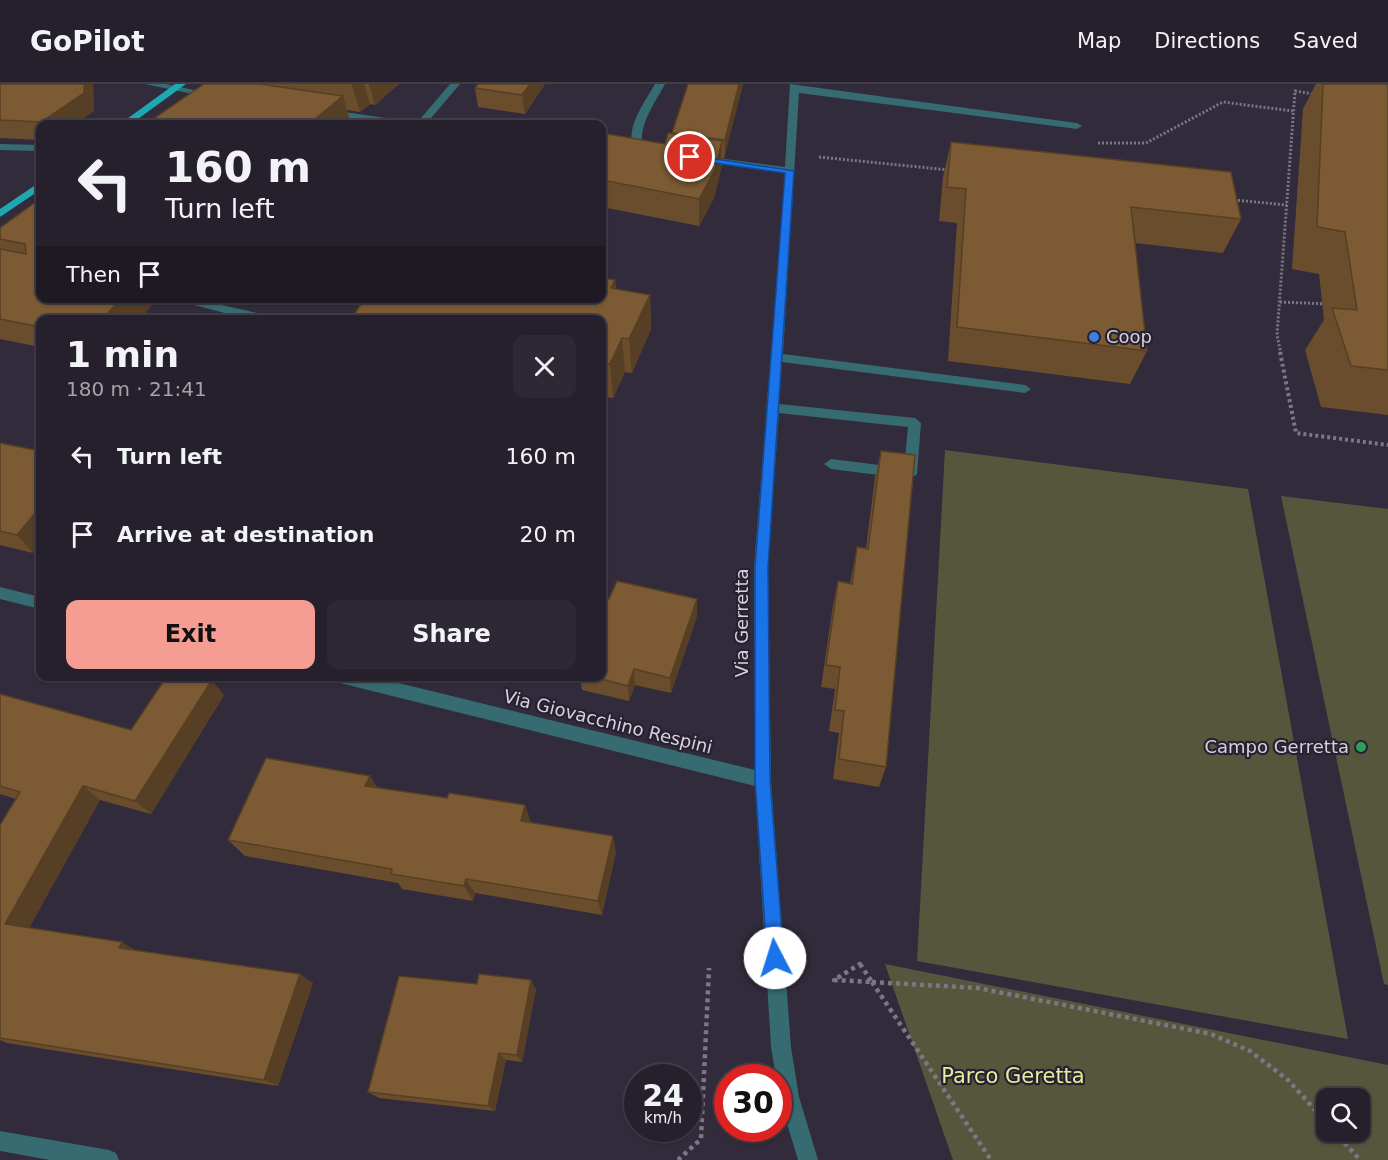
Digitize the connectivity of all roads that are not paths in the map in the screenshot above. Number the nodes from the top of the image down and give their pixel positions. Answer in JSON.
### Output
{"nodes":[{"id":1,"x":150,"y":84,"type":"edge"},
{"id":2,"x":455,"y":84,"type":"edge"},
{"id":3,"x":660,"y":84,"type":"edge"},
{"id":4,"x":178,"y":86,"type":"edge"},
{"id":5,"x":794,"y":86,"type":"edge"},
{"id":6,"x":219,"y":96,"type":"edge"},
{"id":7,"x":324,"y":112,"type":"edge"},
{"id":8,"x":131,"y":120,"type":"edge"},
{"id":9,"x":379,"y":120,"type":"edge"},
{"id":10,"x":424,"y":120,"type":"edge"},
{"id":11,"x":1077,"y":126,"type":"dead end"},
{"id":12,"x":0,"y":147,"type":"edge"},
{"id":13,"x":36,"y":148,"type":"edge"},
{"id":14,"x":662,"y":153,"type":"edge"},
{"id":15,"x":692,"y":158,"type":"edge"},
{"id":16,"x":789,"y":171,"type":"junction"},
{"id":17,"x":36,"y":188,"type":"edge"},
{"id":18,"x":0,"y":214,"type":"edge"},
{"id":19,"x":196,"y":303,"type":"edge"},
{"id":20,"x":249,"y":315,"type":"edge"},
{"id":21,"x":776,"y":357,"type":"junction"},
{"id":22,"x":1025,"y":389,"type":"dead end"},
{"id":23,"x":772,"y":408,"type":"junction"},
{"id":24,"x":831,"y":464,"type":"dead end"},
{"id":25,"x":0,"y":593,"type":"edge"},
{"id":26,"x":36,"y":602,"type":"edge"},
{"id":27,"x":360,"y":681,"type":"edge"},
{"id":28,"x":763,"y":780,"type":"junction"},
{"id":29,"x":0,"y":1141,"type":"edge"},
{"id":30,"x":109,"y":1160,"type":"edge"},
{"id":31,"x":808,"y":1160,"type":"edge"}],
"edges":[{"from":1,"to":4,"type":"street"},
{"from":2,"to":10,"type":"street"},
{"from":3,"to":14,"type":"street"},
{"from":4,"to":6,"type":"street"},
{"from":4,"to":8,"type":"main road"},
{"from":5,"to":11,"type":"street"},
{"from":5,"to":16,"type":"street","name":"Via Gerretta"},
{"from":7,"to":9,"type":"street"},
{"from":12,"to":13,"type":"street"},
{"from":15,"to":16,"type":"street"},
{"from":16,"to":21,"type":"street","name":"Via Gerretta"},
{"from":17,"to":18,"type":"main road"},
{"from":19,"to":20,"type":"street"},
{"from":21,"to":22,"type":"street"},
{"from":21,"to":23,"type":"street","name":"Via Gerretta"},
{"from":23,"to":24,"type":"street"},
{"from":23,"to":28,"type":"street","name":"Via Gerretta"},
{"from":25,"to":26,"type":"street"},
{"from":27,"to":28,"type":"street","name":"Via Giovacchino Respini"},
{"from":28,"to":31,"type":"street","name":"Via Gerretta"},
{"from":29,"to":30,"type":"street"}]}
